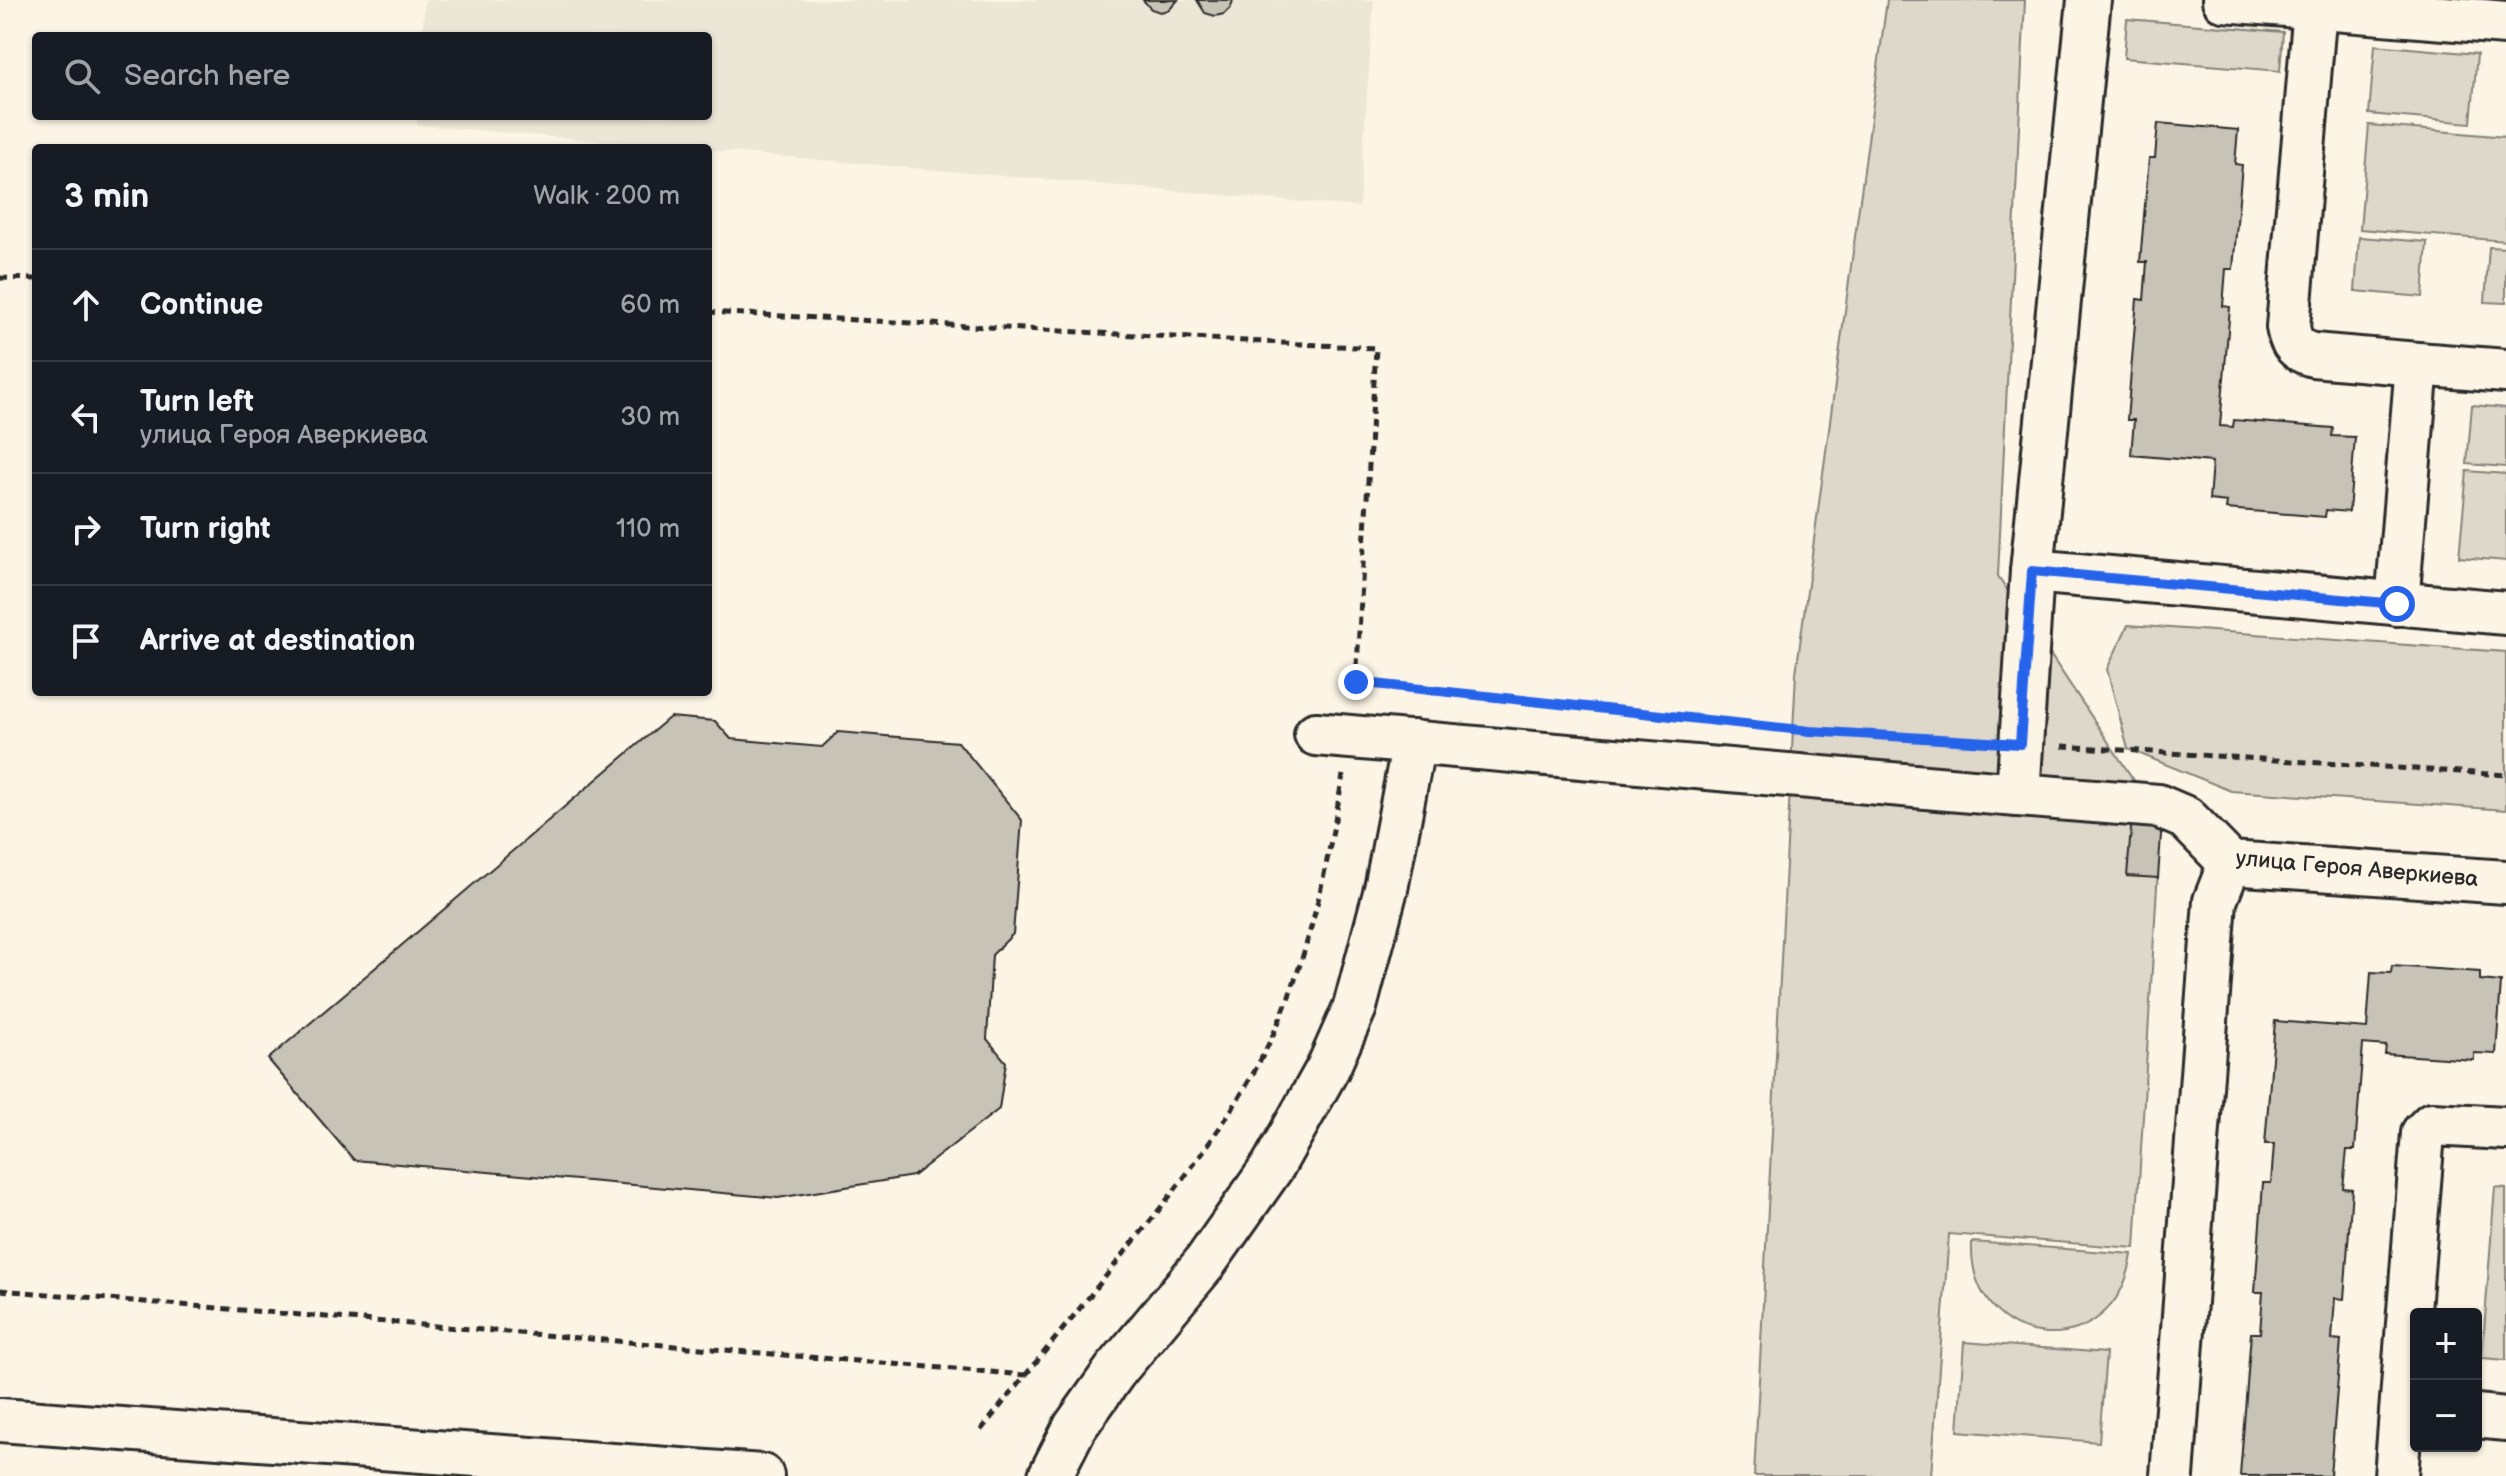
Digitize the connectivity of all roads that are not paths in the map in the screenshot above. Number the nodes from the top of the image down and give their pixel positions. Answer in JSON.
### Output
{"nodes":[{"id":1,"x":2089,"y":0,"type":"edge"},
{"id":2,"x":2224,"y":0,"type":"edge"},
{"id":3,"x":2365,"y":6,"type":"edge"},
{"id":4,"x":2315,"y":7,"type":"junction"},
{"id":5,"x":2506,"y":23,"type":"edge"},
{"id":6,"x":2417,"y":364,"type":"junction"},
{"id":7,"x":2506,"y":371,"type":"edge"},
{"id":8,"x":2032,"y":571,"type":"junction"},
{"id":9,"x":2397,"y":604,"type":"junction"},
{"id":10,"x":2506,"y":613,"type":"edge"},
{"id":11,"x":1414,"y":742,"type":"junction"},
{"id":12,"x":1331,"y":748,"type":"road end"},
{"id":13,"x":2018,"y":795,"type":"junction"},
{"id":14,"x":2230,"y":863,"type":"junction"},
{"id":15,"x":2506,"y":882,"type":"edge"},
{"id":16,"x":2506,"y":1128,"type":"edge"},
{"id":17,"x":2408,"y":1411,"type":"edge"},
{"id":18,"x":2482,"y":1417,"type":"edge"},
{"id":19,"x":2506,"y":1419,"type":"edge"},
{"id":20,"x":0,"y":1420,"type":"edge"},
{"id":21,"x":762,"y":1476,"type":"edge"},
{"id":22,"x":1050,"y":1476,"type":"edge"},
{"id":23,"x":2172,"y":1476,"type":"edge"},
{"id":24,"x":2396,"y":1476,"type":"edge"}],
"edges":[{"from":1,"to":8,"type":"street"},
{"from":2,"to":4,"type":"street"},
{"from":3,"to":4,"type":"street"},
{"from":3,"to":5,"type":"street"},
{"from":4,"to":6,"type":"street"},
{"from":6,"to":7,"type":"street"},
{"from":6,"to":9,"type":"street"},
{"from":8,"to":9,"type":"street"},
{"from":8,"to":13,"type":"street"},
{"from":9,"to":10,"type":"street"},
{"from":11,"to":12,"type":"street","name":"улица Героя Аверкиева"},
{"from":11,"to":13,"type":"street","name":"улица Героя Аверкиева"},
{"from":11,"to":22,"type":"street"},
{"from":13,"to":14,"type":"street","name":"улица Героя Аверкиева"},
{"from":14,"to":15,"type":"street","name":"улица Героя Аверкиева"},
{"from":14,"to":23,"type":"street"},
{"from":16,"to":17,"type":"street"},
{"from":17,"to":24,"type":"street"},
{"from":18,"to":19,"type":"street"},
{"from":20,"to":21,"type":"street"}]}
